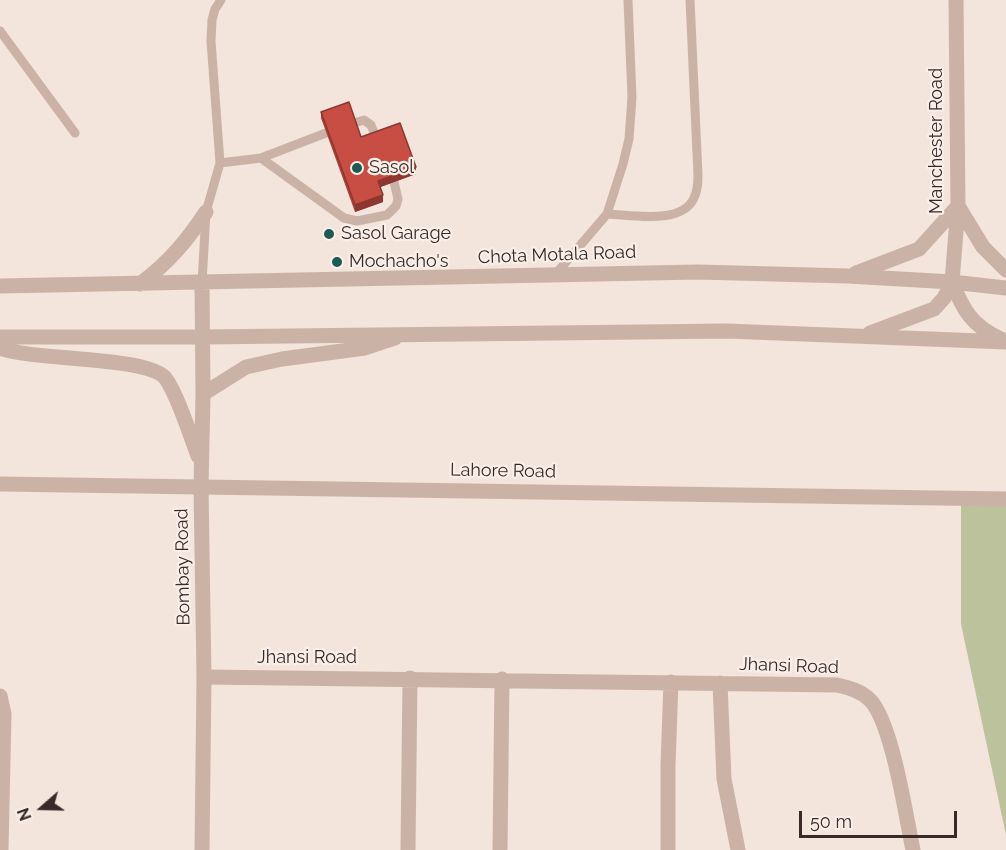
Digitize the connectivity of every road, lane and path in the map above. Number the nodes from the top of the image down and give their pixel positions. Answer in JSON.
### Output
{"nodes":[{"id":1,"x":221,"y":0,"type":"edge"},
{"id":2,"x":628,"y":0,"type":"edge"},
{"id":3,"x":690,"y":0,"type":"edge"},
{"id":4,"x":956,"y":0,"type":"edge"},
{"id":5,"x":0,"y":31,"type":"edge"},
{"id":6,"x":354,"y":123,"type":"edge"},
{"id":7,"x":75,"y":133,"type":"dead end"},
{"id":8,"x":326,"y":133,"type":"edge"},
{"id":9,"x":376,"y":138,"type":"edge"},
{"id":10,"x":261,"y":158,"type":"junction"},
{"id":11,"x":220,"y":163,"type":"junction"},
{"id":12,"x":394,"y":182,"type":"edge"},
{"id":13,"x":958,"y":206,"type":"junction"},
{"id":14,"x":206,"y":212,"type":"junction"},
{"id":15,"x":607,"y":214,"type":"junction"},
{"id":16,"x":1006,"y":270,"type":"edge"},
{"id":17,"x":554,"y":276,"type":"junction"},
{"id":18,"x":848,"y":276,"type":"junction"},
{"id":19,"x":952,"y":282,"type":"junction"},
{"id":20,"x":202,"y":283,"type":"junction"},
{"id":21,"x":140,"y":284,"type":"junction"},
{"id":22,"x":0,"y":286,"type":"edge"},
{"id":23,"x":1006,"y":288,"type":"edge"},
{"id":24,"x":406,"y":334,"type":"junction"},
{"id":25,"x":860,"y":336,"type":"junction"},
{"id":26,"x":0,"y":337,"type":"edge"},
{"id":27,"x":202,"y":337,"type":"junction"},
{"id":28,"x":1006,"y":341,"type":"edge"},
{"id":29,"x":0,"y":348,"type":"edge"},
{"id":30,"x":203,"y":394,"type":"junction"},
{"id":31,"x":201,"y":462,"type":"junction"},
{"id":32,"x":0,"y":484,"type":"edge"},
{"id":33,"x":201,"y":488,"type":"junction"},
{"id":34,"x":1006,"y":499,"type":"edge"},
{"id":35,"x":204,"y":677,"type":"junction"},
{"id":36,"x":410,"y":678,"type":"junction"},
{"id":37,"x":502,"y":679,"type":"junction"},
{"id":38,"x":671,"y":682,"type":"junction"},
{"id":39,"x":720,"y":683,"type":"junction"},
{"id":40,"x":0,"y":696,"type":"edge"},
{"id":41,"x":1,"y":850,"type":"edge"},
{"id":42,"x":202,"y":850,"type":"edge"},
{"id":43,"x":408,"y":850,"type":"edge"},
{"id":44,"x":500,"y":850,"type":"edge"},
{"id":45,"x":669,"y":850,"type":"edge"},
{"id":46,"x":738,"y":850,"type":"edge"},
{"id":47,"x":913,"y":850,"type":"edge"}],
"edges":[{"from":1,"to":11,"type":"lane"},
{"from":2,"to":15,"type":"lane"},
{"from":3,"to":15,"type":"lane"},
{"from":4,"to":13,"type":"street","name":"Manchester Road"},
{"from":5,"to":7,"type":"lane"},
{"from":6,"to":9,"type":"lane"},
{"from":8,"to":10,"type":"lane"},
{"from":10,"to":11,"type":"lane"},
{"from":10,"to":12,"type":"lane"},
{"from":11,"to":14,"type":"lane"},
{"from":13,"to":16,"type":"street"},
{"from":13,"to":18,"type":"street"},
{"from":13,"to":19,"type":"street","name":"Manchester Road"},
{"from":14,"to":20,"type":"lane"},
{"from":14,"to":21,"type":"street"},
{"from":15,"to":17,"type":"lane"},
{"from":17,"to":18,"type":"street","name":"Chota Motala Road"},
{"from":17,"to":20,"type":"street","name":"Chota Motala Road"},
{"from":18,"to":19,"type":"street","name":"Chota Motala Road"},
{"from":19,"to":23,"type":"street","name":"Chota Motala Road"},
{"from":19,"to":25,"type":"street"},
{"from":19,"to":28,"type":"street"},
{"from":20,"to":21,"type":"street","name":"Chota Motala Road"},
{"from":20,"to":27,"type":"street","name":"Bombay Road"},
{"from":21,"to":22,"type":"street","name":"Chota Motala Road"},
{"from":24,"to":25,"type":"street"},
{"from":24,"to":27,"type":"street"},
{"from":24,"to":30,"type":"street"},
{"from":25,"to":28,"type":"street"},
{"from":26,"to":27,"type":"street"},
{"from":27,"to":30,"type":"street","name":"Bombay Road"},
{"from":29,"to":31,"type":"street"},
{"from":30,"to":31,"type":"street","name":"Bombay Road"},
{"from":31,"to":33,"type":"street","name":"Bombay Road"},
{"from":32,"to":33,"type":"street","name":"Lahore Road"},
{"from":33,"to":34,"type":"street","name":"Lahore Road"},
{"from":33,"to":35,"type":"street","name":"Bombay Road"},
{"from":35,"to":36,"type":"street","name":"Jhansi Road"},
{"from":35,"to":42,"type":"street","name":"Bombay Road"},
{"from":36,"to":37,"type":"street","name":"Jhansi Road"},
{"from":36,"to":43,"type":"street"},
{"from":37,"to":38,"type":"street","name":"Jhansi Road"},
{"from":37,"to":44,"type":"street"},
{"from":38,"to":39,"type":"street","name":"Jhansi Road"},
{"from":38,"to":45,"type":"street"},
{"from":39,"to":46,"type":"street","name":"Jhansi Road"},
{"from":39,"to":47,"type":"street","name":"Jhansi Road"},
{"from":40,"to":41,"type":"street"}]}
